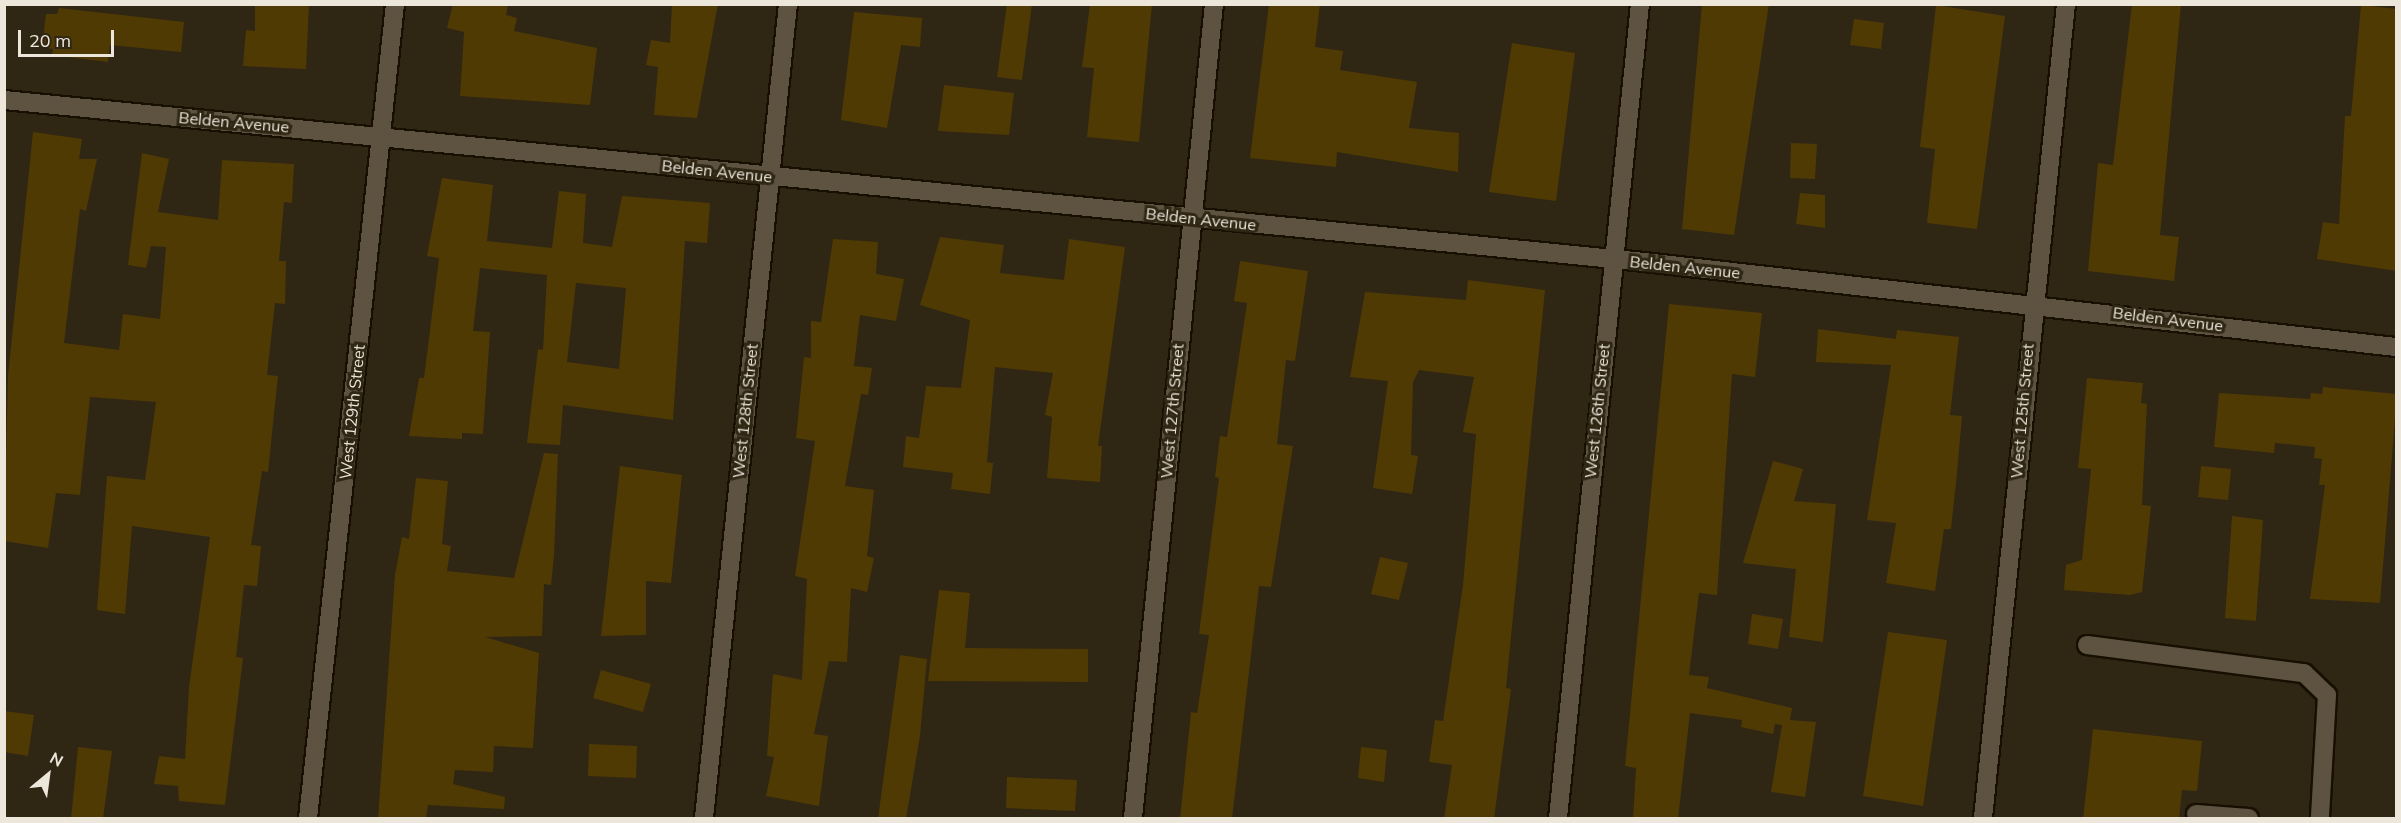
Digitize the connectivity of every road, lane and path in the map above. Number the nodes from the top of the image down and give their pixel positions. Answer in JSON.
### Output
{"nodes":[{"id":1,"x":395,"y":4,"type":"edge"},
{"id":2,"x":788,"y":4,"type":"edge"},
{"id":3,"x":1214,"y":4,"type":"edge"},
{"id":4,"x":1640,"y":4,"type":"edge"},
{"id":5,"x":2066,"y":4,"type":"edge"},
{"id":6,"x":4,"y":100,"type":"edge"},
{"id":7,"x":381,"y":136,"type":"junction"},
{"id":8,"x":770,"y":176,"type":"junction"},
{"id":9,"x":1191,"y":218,"type":"junction"},
{"id":10,"x":1612,"y":259,"type":"junction"},
{"id":11,"x":2032,"y":303,"type":"junction"},
{"id":12,"x":2397,"y":347,"type":"edge"},
{"id":13,"x":2087,"y":645,"type":"dead end"},
{"id":14,"x":2196,"y":814,"type":"dead end"},
{"id":15,"x":308,"y":819,"type":"edge"},
{"id":16,"x":704,"y":819,"type":"edge"},
{"id":17,"x":1133,"y":819,"type":"edge"},
{"id":18,"x":1558,"y":819,"type":"edge"},
{"id":19,"x":1983,"y":819,"type":"edge"},
{"id":20,"x":2249,"y":819,"type":"edge"},
{"id":21,"x":2320,"y":819,"type":"edge"}],
"edges":[{"from":1,"to":7,"type":"street","name":"West 129th Street"},
{"from":2,"to":8,"type":"street","name":"West 128th Street"},
{"from":3,"to":9,"type":"street","name":"West 127th Street"},
{"from":4,"to":10,"type":"street","name":"West 126th Street"},
{"from":5,"to":11,"type":"street","name":"West 125th Street"},
{"from":6,"to":7,"type":"street","name":"Belden Avenue"},
{"from":7,"to":8,"type":"street","name":"Belden Avenue"},
{"from":7,"to":15,"type":"street","name":"West 129th Street"},
{"from":8,"to":9,"type":"street","name":"Belden Avenue"},
{"from":8,"to":16,"type":"street","name":"West 128th Street"},
{"from":9,"to":10,"type":"street","name":"Belden Avenue"},
{"from":9,"to":17,"type":"street","name":"West 127th Street"},
{"from":10,"to":11,"type":"street","name":"Belden Avenue"},
{"from":10,"to":18,"type":"street","name":"West 126th Street"},
{"from":11,"to":12,"type":"street","name":"Belden Avenue"},
{"from":11,"to":19,"type":"street","name":"West 125th Street"},
{"from":13,"to":21,"type":"street"},
{"from":14,"to":20,"type":"street"}]}
